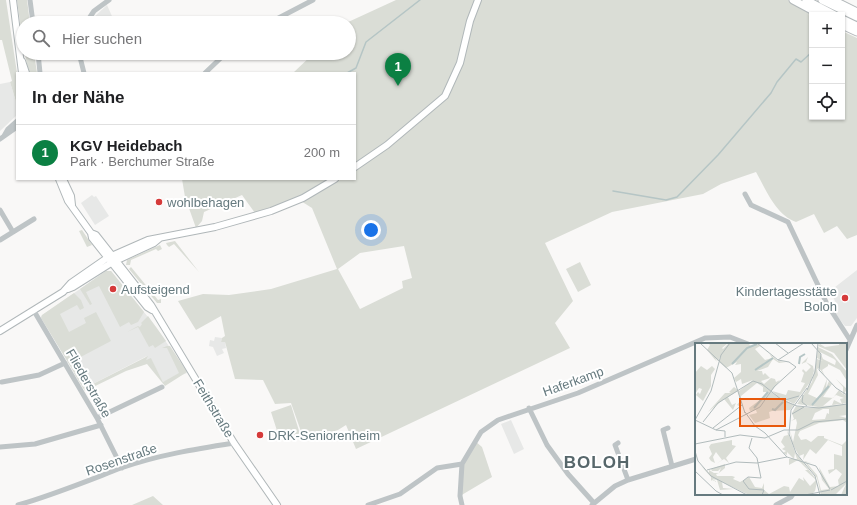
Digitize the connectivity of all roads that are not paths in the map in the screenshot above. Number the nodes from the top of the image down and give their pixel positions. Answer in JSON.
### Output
{"nodes":[{"id":1,"x":13,"y":0,"type":"edge"},
{"id":2,"x":30,"y":0,"type":"edge"},
{"id":3,"x":109,"y":0,"type":"edge"},
{"id":4,"x":313,"y":0,"type":"edge"},
{"id":5,"x":478,"y":0,"type":"edge"},
{"id":6,"x":793,"y":0,"type":"edge"},
{"id":7,"x":806,"y":0,"type":"edge"},
{"id":8,"x":822,"y":0,"type":"edge"},
{"id":9,"x":833,"y":0,"type":"edge"},
{"id":10,"x":815,"y":12,"type":"edge"},
{"id":11,"x":828,"y":12,"type":"edge"},
{"id":12,"x":857,"y":12,"type":"edge"},
{"id":13,"x":32,"y":16,"type":"edge"},
{"id":14,"x":91,"y":16,"type":"edge"},
{"id":15,"x":282,"y":16,"type":"edge"},
{"id":16,"x":857,"y":17,"type":"edge"},
{"id":17,"x":845,"y":20,"type":"edge"},
{"id":18,"x":16,"y":22,"type":"edge"},
{"id":19,"x":845,"y":26,"type":"edge"},
{"id":20,"x":857,"y":26,"type":"edge"},
{"id":21,"x":857,"y":32,"type":"edge"},
{"id":22,"x":21,"y":60,"type":"joint"},
{"id":23,"x":39,"y":60,"type":"edge"},
{"id":24,"x":81,"y":60,"type":"edge"},
{"id":25,"x":218,"y":60,"type":"edge"},
{"id":26,"x":22,"y":72,"type":"edge"},
{"id":27,"x":26,"y":72,"type":"edge"},
{"id":28,"x":40,"y":72,"type":"edge"},
{"id":29,"x":84,"y":72,"type":"edge"},
{"id":30,"x":205,"y":72,"type":"edge"},
{"id":31,"x":16,"y":121,"type":"edge"},
{"id":32,"x":16,"y":128,"type":"edge"},
{"id":33,"x":2,"y":138,"type":"edge"},
{"id":34,"x":356,"y":165,"type":"edge"},
{"id":35,"x":59,"y":180,"type":"edge"},
{"id":36,"x":63,"y":180,"type":"edge"},
{"id":37,"x":333,"y":180,"type":"edge"},
{"id":38,"x":745,"y":194,"type":"dead end"},
{"id":39,"x":72,"y":205,"type":"junction"},
{"id":40,"x":0,"y":210,"type":"edge"},
{"id":41,"x":34,"y":219,"type":"dead end"},
{"id":42,"x":13,"y":232,"type":"junction"},
{"id":43,"x":0,"y":240,"type":"edge"},
{"id":44,"x":111,"y":259,"type":"junction"},
{"id":45,"x":34,"y":311,"type":"junction"},
{"id":46,"x":857,"y":325,"type":"edge"},
{"id":47,"x":0,"y":330,"type":"edge"},
{"id":48,"x":850,"y":340,"type":"junction"},
{"id":49,"x":745,"y":343,"type":"edge"},
{"id":50,"x":847,"y":348,"type":"edge"},
{"id":51,"x":65,"y":363,"type":"junction"},
{"id":52,"x":2,"y":382,"type":"dead end"},
{"id":53,"x":162,"y":387,"type":"dead end"},
{"id":54,"x":529,"y":408,"type":"junction"},
{"id":55,"x":97,"y":418,"type":"junction"},
{"id":56,"x":101,"y":425,"type":"junction"},
{"id":57,"x":664,"y":430,"type":"dead end"},
{"id":58,"x":234,"y":443,"type":"junction"},
{"id":59,"x":616,"y":445,"type":"dead end"},
{"id":60,"x":0,"y":447,"type":"edge"},
{"id":61,"x":695,"y":459,"type":"edge"},
{"id":62,"x":462,"y":464,"type":"junction"},
{"id":63,"x":672,"y":466,"type":"junction"},
{"id":64,"x":122,"y":468,"type":"junction"},
{"id":65,"x":628,"y":480,"type":"junction"},
{"id":66,"x":792,"y":495,"type":"edge"},
{"id":67,"x":593,"y":504,"type":"edge"},
{"id":68,"x":18,"y":505,"type":"edge"},
{"id":69,"x":277,"y":505,"type":"edge"},
{"id":70,"x":368,"y":505,"type":"edge"},
{"id":71,"x":462,"y":505,"type":"edge"},
{"id":72,"x":776,"y":505,"type":"edge"}],
"edges":[{"from":1,"to":18,"type":"main road"},
{"from":2,"to":13,"type":"street"},
{"from":3,"to":14,"type":"street"},
{"from":4,"to":15,"type":"street"},
{"from":5,"to":34,"type":"main road"},
{"from":6,"to":10,"type":"highway"},
{"from":7,"to":11,"type":"highway"},
{"from":8,"to":16,"type":"highway"},
{"from":9,"to":12,"type":"highway"},
{"from":17,"to":20,"type":"highway"},
{"from":19,"to":21,"type":"highway"},
{"from":22,"to":26,"type":"main road"},
{"from":22,"to":27,"type":"main road"},
{"from":23,"to":28,"type":"street"},
{"from":24,"to":29,"type":"street"},
{"from":25,"to":30,"type":"street"},
{"from":31,"to":33,"type":"street"},
{"from":32,"to":33,"type":"street"},
{"from":35,"to":39,"type":"main road","name":"Feithstraße"},
{"from":36,"to":39,"type":"main road","name":"Feithstraße"},
{"from":37,"to":44,"type":"main road"},
{"from":38,"to":48,"type":"street"},
{"from":39,"to":44,"type":"main road","name":"Feithstraße"},
{"from":40,"to":42,"type":"street"},
{"from":41,"to":42,"type":"street"},
{"from":42,"to":43,"type":"street"},
{"from":44,"to":45,"type":"main road"},
{"from":44,"to":58,"type":"main road","name":"Feithstraße"},
{"from":45,"to":47,"type":"main road"},
{"from":45,"to":51,"type":"street","name":"Fliederstraße"},
{"from":46,"to":48,"type":"street"},
{"from":48,"to":50,"type":"street"},
{"from":49,"to":54,"type":"street","name":"Haferkamp"},
{"from":51,"to":52,"type":"street"},
{"from":51,"to":55,"type":"street","name":"Fliederstraße"},
{"from":53,"to":55,"type":"street"},
{"from":54,"to":62,"type":"street","name":"Haferkamp"},
{"from":54,"to":67,"type":"street"},
{"from":55,"to":56,"type":"street","name":"Fliederstraße"},
{"from":56,"to":60,"type":"street"},
{"from":56,"to":64,"type":"street","name":"Fliederstraße"},
{"from":57,"to":63,"type":"street"},
{"from":58,"to":64,"type":"street","name":"Rosenstraße"},
{"from":58,"to":69,"type":"main road","name":"Feithstraße"},
{"from":59,"to":65,"type":"street"},
{"from":61,"to":63,"type":"street"},
{"from":62,"to":70,"type":"street"},
{"from":62,"to":71,"type":"street","name":"Haferkamp"},
{"from":63,"to":65,"type":"street"},
{"from":64,"to":68,"type":"street","name":"Rosenstraße"},
{"from":65,"to":67,"type":"street"},
{"from":66,"to":72,"type":"street"}]}
